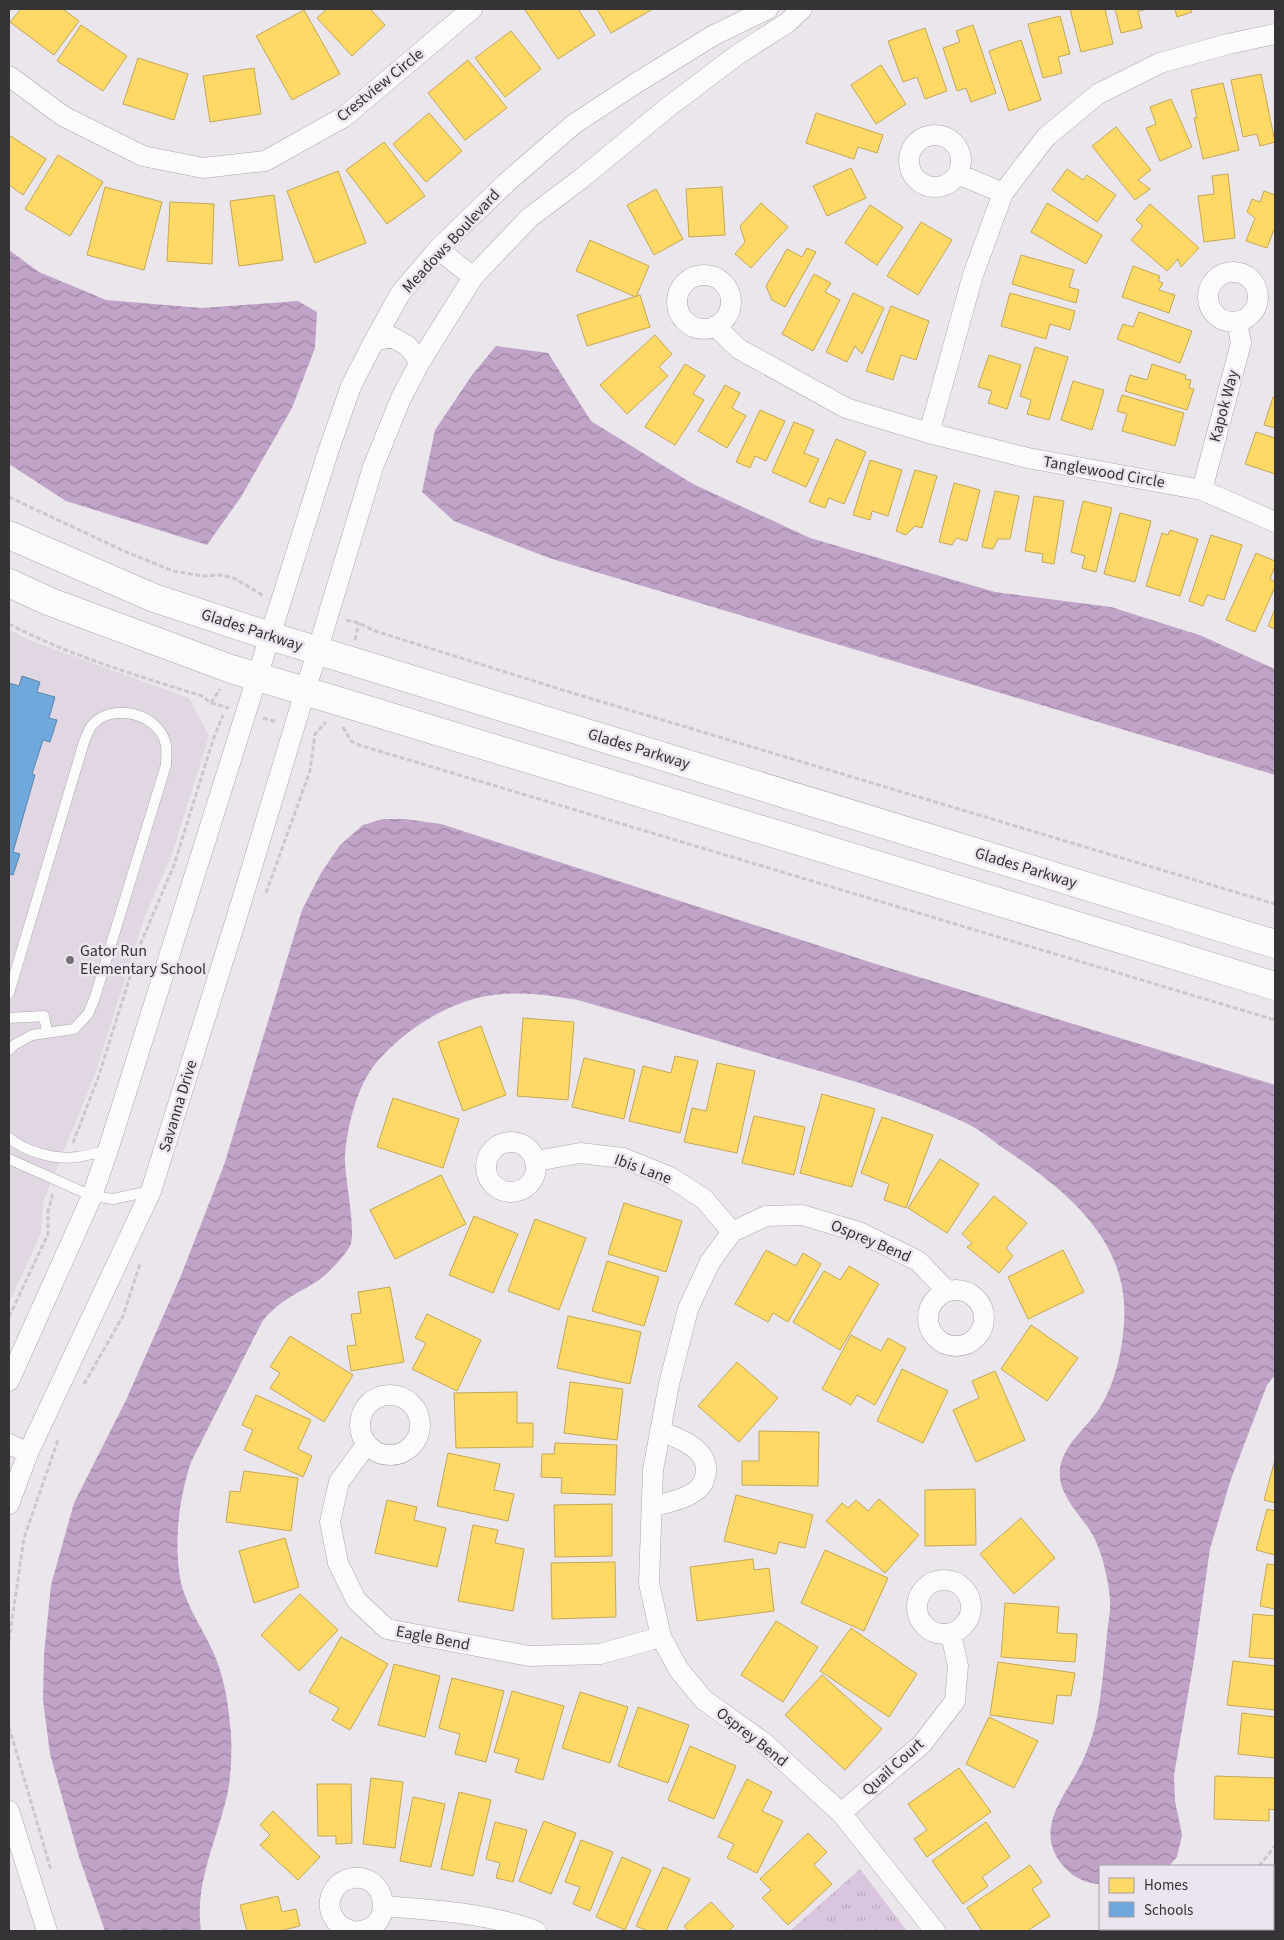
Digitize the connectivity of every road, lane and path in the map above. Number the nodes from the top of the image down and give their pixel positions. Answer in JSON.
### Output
{"nodes":[{"id":1,"x":472,"y":9,"type":"edge"},
{"id":2,"x":768,"y":9,"type":"edge"},
{"id":3,"x":802,"y":9,"type":"edge"},
{"id":4,"x":1275,"y":34,"type":"edge"},
{"id":5,"x":9,"y":76,"type":"edge"},
{"id":6,"x":958,"y":174,"type":"dead end"},
{"id":7,"x":1003,"y":193,"type":"junction"},
{"id":8,"x":438,"y":250,"type":"junction"},
{"id":9,"x":473,"y":277,"type":"junction"},
{"id":10,"x":1237,"y":322,"type":"dead end"},
{"id":11,"x":715,"y":326,"type":"dead end"},
{"id":12,"x":374,"y":340,"type":"junction"},
{"id":13,"x":420,"y":362,"type":"junction"},
{"id":14,"x":929,"y":433,"type":"junction"},
{"id":15,"x":1202,"y":490,"type":"junction"},
{"id":16,"x":9,"y":497,"type":"edge"},
{"id":17,"x":1275,"y":522,"type":"edge"},
{"id":18,"x":9,"y":535,"type":"edge"},
{"id":19,"x":9,"y":583,"type":"edge"},
{"id":20,"x":264,"y":596,"type":"dead end"},
{"id":21,"x":359,"y":623,"type":"dead end"},
{"id":22,"x":9,"y":624,"type":"edge"},
{"id":23,"x":270,"y":636,"type":"junction"},
{"id":24,"x":318,"y":651,"type":"junction"},
{"id":25,"x":257,"y":678,"type":"junction"},
{"id":26,"x":305,"y":691,"type":"junction"},
{"id":27,"x":211,"y":703,"type":"dead end"},
{"id":28,"x":226,"y":707,"type":"dead end"},
{"id":29,"x":334,"y":719,"type":"dead end"},
{"id":30,"x":338,"y":720,"type":"dead end"},
{"id":31,"x":316,"y":734,"type":"dead end"},
{"id":32,"x":1275,"y":904,"type":"edge"},
{"id":33,"x":1275,"y":944,"type":"edge"},
{"id":34,"x":1275,"y":986,"type":"edge"},
{"id":35,"x":9,"y":993,"type":"edge"},
{"id":36,"x":9,"y":1018,"type":"edge"},
{"id":37,"x":1275,"y":1020,"type":"edge"},
{"id":38,"x":47,"y":1032,"type":"junction"},
{"id":39,"x":9,"y":1050,"type":"edge"},
{"id":40,"x":9,"y":1138,"type":"edge"},
{"id":41,"x":108,"y":1150,"type":"junction"},
{"id":42,"x":67,"y":1157,"type":"junction"},
{"id":43,"x":9,"y":1159,"type":"edge"},
{"id":44,"x":536,"y":1161,"type":"dead end"},
{"id":45,"x":58,"y":1181,"type":"junction"},
{"id":46,"x":151,"y":1191,"type":"junction"},
{"id":47,"x":92,"y":1196,"type":"junction"},
{"id":48,"x":732,"y":1232,"type":"junction"},
{"id":49,"x":947,"y":1291,"type":"dead end"},
{"id":50,"x":9,"y":1317,"type":"edge"},
{"id":51,"x":9,"y":1381,"type":"edge"},
{"id":52,"x":660,"y":1431,"type":"junction"},
{"id":53,"x":9,"y":1444,"type":"edge"},
{"id":54,"x":367,"y":1444,"type":"dead end"},
{"id":55,"x":28,"y":1453,"type":"junction"},
{"id":56,"x":9,"y":1504,"type":"edge"},
{"id":57,"x":652,"y":1507,"type":"junction"},
{"id":58,"x":951,"y":1634,"type":"dead end"},
{"id":59,"x":661,"y":1638,"type":"junction"},
{"id":60,"x":9,"y":1727,"type":"edge"},
{"id":61,"x":9,"y":1810,"type":"edge"},
{"id":62,"x":841,"y":1813,"type":"junction"},
{"id":63,"x":1275,"y":1846,"type":"edge"},
{"id":64,"x":1260,"y":1865,"type":"edge"},
{"id":65,"x":51,"y":1872,"type":"dead end"},
{"id":66,"x":384,"y":1906,"type":"junction"},
{"id":67,"x":47,"y":1931,"type":"edge"},
{"id":68,"x":353,"y":1931,"type":"edge"},
{"id":69,"x":360,"y":1931,"type":"edge"},
{"id":70,"x":536,"y":1931,"type":"edge"},
{"id":71,"x":935,"y":1931,"type":"edge"}],
"edges":[{"from":1,"to":5,"type":"street","name":"Crestview Circle"},
{"from":2,"to":8,"type":"street","name":"Meadows Boulevard"},
{"from":3,"to":9,"type":"street"},
{"from":4,"to":7,"type":"street"},
{"from":6,"to":7,"type":"street"},
{"from":7,"to":14,"type":"street"},
{"from":8,"to":9,"type":"street"},
{"from":8,"to":12,"type":"street","name":"Meadows Boulevard"},
{"from":9,"to":13,"type":"street"},
{"from":10,"to":15,"type":"street","name":"Kapok Way"},
{"from":11,"to":14,"type":"street","name":"Tanglewood Circle"},
{"from":12,"to":13,"type":"street"},
{"from":12,"to":23,"type":"street","name":"Meadows Boulevard"},
{"from":13,"to":24,"type":"street"},
{"from":14,"to":15,"type":"street","name":"Tanglewood Circle"},
{"from":15,"to":17,"type":"street","name":"Tanglewood Circle"},
{"from":16,"to":20,"type":"path"},
{"from":18,"to":23,"type":"main road","name":"Glades Parkway"},
{"from":19,"to":25,"type":"main road"},
{"from":21,"to":32,"type":"path"},
{"from":22,"to":27,"type":"path"},
{"from":23,"to":24,"type":"main road","name":"Glades Parkway"},
{"from":23,"to":25,"type":"street","name":"Meadows Boulevard"},
{"from":24,"to":26,"type":"street"},
{"from":24,"to":33,"type":"main road","name":"Glades Parkway"},
{"from":25,"to":26,"type":"main road"},
{"from":25,"to":41,"type":"street"},
{"from":26,"to":34,"type":"main road"},
{"from":26,"to":46,"type":"street","name":"Savanna Drive"},
{"from":28,"to":42,"type":"path"},
{"from":29,"to":31,"type":"path"},
{"from":30,"to":37,"type":"path"},
{"from":35,"to":38,"type":"lane"},
{"from":36,"to":38,"type":"lane"},
{"from":38,"to":39,"type":"lane"},
{"from":40,"to":42,"type":"lane"},
{"from":41,"to":42,"type":"lane"},
{"from":41,"to":47,"type":"street"},
{"from":43,"to":45,"type":"lane"},
{"from":44,"to":48,"type":"street","name":"Ibis Lane"},
{"from":45,"to":47,"type":"lane"},
{"from":45,"to":50,"type":"path"},
{"from":46,"to":47,"type":"lane"},
{"from":46,"to":55,"type":"street","name":"Savanna Drive"},
{"from":47,"to":51,"type":"street"},
{"from":48,"to":49,"type":"street","name":"Osprey Bend"},
{"from":48,"to":52,"type":"street","name":"Osprey Bend"},
{"from":52,"to":57,"type":"street","name":"Osprey Bend"},
{"from":52,"to":57,"type":"street"},
{"from":53,"to":55,"type":"street"},
{"from":54,"to":59,"type":"street","name":"Eagle Bend"},
{"from":55,"to":56,"type":"street","name":"Savanna Drive"},
{"from":57,"to":59,"type":"street","name":"Osprey Bend"},
{"from":58,"to":62,"type":"street","name":"Quail Court"},
{"from":59,"to":62,"type":"street","name":"Osprey Bend"},
{"from":60,"to":65,"type":"path"},
{"from":61,"to":67,"type":"street"},
{"from":62,"to":71,"type":"street","name":"Osprey Bend"},
{"from":63,"to":64,"type":"path"},
{"from":66,"to":68,"type":"street"},
{"from":66,"to":69,"type":"street"},
{"from":66,"to":70,"type":"street"}]}
